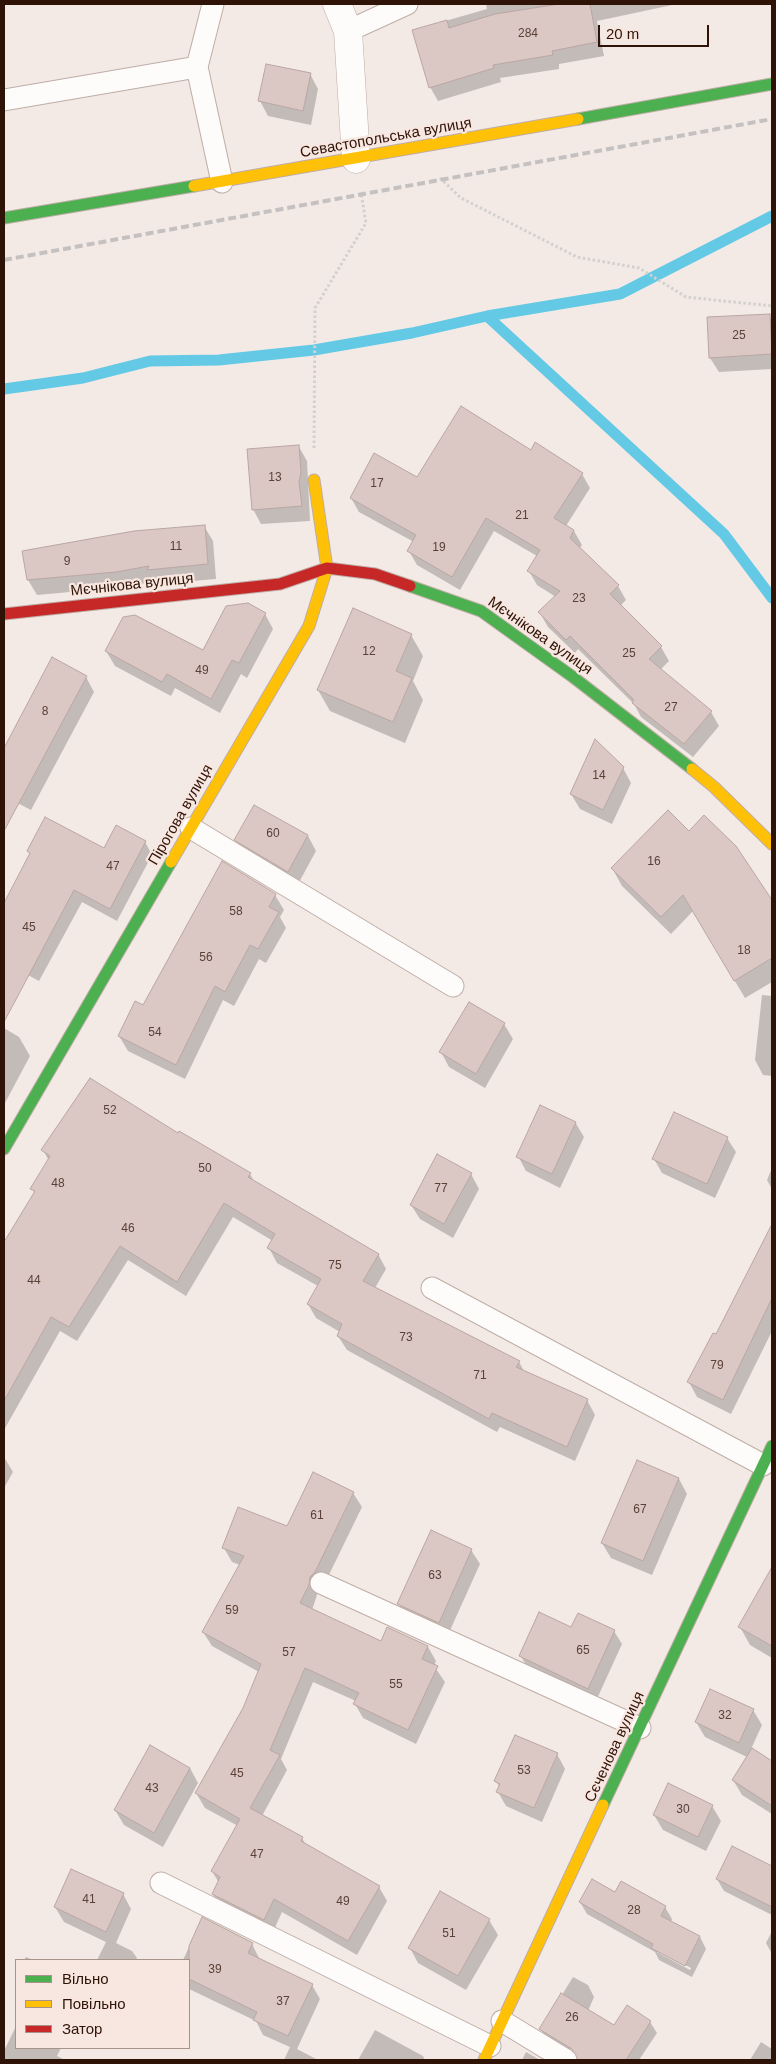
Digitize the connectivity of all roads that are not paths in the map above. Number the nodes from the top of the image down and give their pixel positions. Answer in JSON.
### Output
{"nodes":[{"id":1,"x":213,"y":4,"type":"edge"},
{"id":2,"x":337,"y":4,"type":"edge"},
{"id":3,"x":407,"y":4,"type":"edge"},
{"id":4,"x":348,"y":30,"type":"junction"},
{"id":5,"x":197,"y":67,"type":"junction"},
{"id":6,"x":772,"y":84,"type":"edge"},
{"id":7,"x":4,"y":100,"type":"edge"},
{"id":8,"x":356,"y":159,"type":"junction"},
{"id":9,"x":222,"y":182,"type":"junction"},
{"id":10,"x":4,"y":218,"type":"edge"},
{"id":11,"x":314,"y":480,"type":"road end"},
{"id":12,"x":327,"y":568,"type":"junction"},
{"id":13,"x":4,"y":614,"type":"edge"},
{"id":14,"x":190,"y":828,"type":"junction"},
{"id":15,"x":772,"y":844,"type":"edge"},
{"id":16,"x":453,"y":986,"type":"dead end"},
{"id":17,"x":4,"y":1149,"type":"edge"},
{"id":18,"x":432,"y":1288,"type":"dead end"},
{"id":19,"x":768,"y":1455,"type":"edge"},
{"id":20,"x":321,"y":1583,"type":"dead end"},
{"id":21,"x":640,"y":1728,"type":"junction"},
{"id":22,"x":160,"y":1883,"type":"dead end"},
{"id":23,"x":502,"y":2022,"type":"junction"},
{"id":24,"x":487,"y":2053,"type":"edge"},
{"id":25,"x":566,"y":2060,"type":"edge"}],
"edges":[{"from":1,"to":5,"type":"lane"},
{"from":2,"to":4,"type":"street"},
{"from":3,"to":4,"type":"lane"},
{"from":4,"to":8,"type":"street"},
{"from":5,"to":7,"type":"lane"},
{"from":5,"to":9,"type":"lane"},
{"from":6,"to":8,"type":"street","name":"Севастопольська вулиця"},
{"from":8,"to":9,"type":"street","name":"Севастопольська вулиця"},
{"from":9,"to":10,"type":"street","name":"Севастопольська вулиця"},
{"from":11,"to":12,"type":"street","name":"Пірогова вулиця"},
{"from":12,"to":13,"type":"street","name":"Мєчнікова вулиця"},
{"from":12,"to":14,"type":"street","name":"Пірогова вулиця"},
{"from":12,"to":15,"type":"street","name":"Мєчнікова вулиця"},
{"from":14,"to":16,"type":"lane"},
{"from":14,"to":17,"type":"street","name":"Пірогова вулиця"},
{"from":18,"to":19,"type":"lane"},
{"from":19,"to":21,"type":"street","name":"Сєченова вулиця"},
{"from":20,"to":21,"type":"lane"},
{"from":21,"to":23,"type":"street","name":"Сєченова вулиця"},
{"from":22,"to":24,"type":"lane"},
{"from":23,"to":24,"type":"street","name":"Сєченова вулиця"},
{"from":23,"to":25,"type":"lane"}]}
